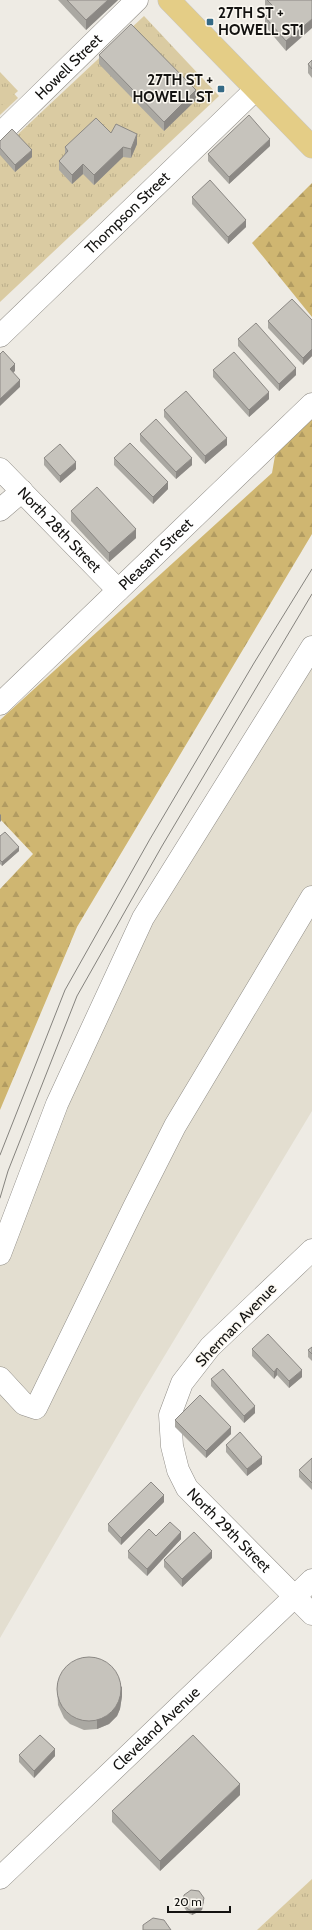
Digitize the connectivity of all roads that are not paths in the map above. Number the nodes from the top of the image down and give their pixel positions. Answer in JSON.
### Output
{"nodes":[{"id":1,"x":138,"y":0,"type":"edge"},
{"id":2,"x":169,"y":0,"type":"edge"},
{"id":3,"x":255,"y":90,"type":"junction"},
{"id":4,"x":0,"y":134,"type":"edge"},
{"id":5,"x":312,"y":147,"type":"edge"},
{"id":6,"x":0,"y":336,"type":"edge"},
{"id":7,"x":312,"y":404,"type":"edge"},
{"id":8,"x":0,"y":469,"type":"edge"},
{"id":9,"x":22,"y":491,"type":"junction"},
{"id":10,"x":0,"y":510,"type":"edge"},
{"id":11,"x":118,"y":590,"type":"junction"},
{"id":12,"x":312,"y":647,"type":"edge"},
{"id":13,"x":0,"y":704,"type":"edge"},
{"id":14,"x":312,"y":897,"type":"edge"},
{"id":15,"x":312,"y":1250,"type":"edge"},
{"id":16,"x":0,"y":1254,"type":"edge"},
{"id":17,"x":0,"y":1378,"type":"edge"},
{"id":18,"x":171,"y":1433,"type":"joint"},
{"id":19,"x":312,"y":1580,"type":"edge"},
{"id":20,"x":295,"y":1596,"type":"junction"},
{"id":21,"x":312,"y":1614,"type":"edge"},
{"id":22,"x":0,"y":1878,"type":"edge"}],
"edges":[{"from":1,"to":4,"type":"street","name":"Howell Street"},
{"from":2,"to":3,"type":"main road"},
{"from":3,"to":5,"type":"main road"},
{"from":3,"to":6,"type":"street","name":"Thompson Street"},
{"from":7,"to":11,"type":"street","name":"Pleasant Street"},
{"from":8,"to":9,"type":"street","name":"North 28th Street"},
{"from":9,"to":10,"type":"street"},
{"from":9,"to":11,"type":"street","name":"North 28th Street"},
{"from":11,"to":13,"type":"street","name":"Pleasant Street"},
{"from":12,"to":16,"type":"street"},
{"from":14,"to":17,"type":"street"},
{"from":15,"to":18,"type":"street","name":"Sherman Avenue"},
{"from":18,"to":20,"type":"street","name":"North 29th Street"},
{"from":19,"to":20,"type":"street","name":"Cleveland Avenue"},
{"from":20,"to":21,"type":"street","name":"North 29th Street"},
{"from":20,"to":22,"type":"street","name":"Cleveland Avenue"}]}
